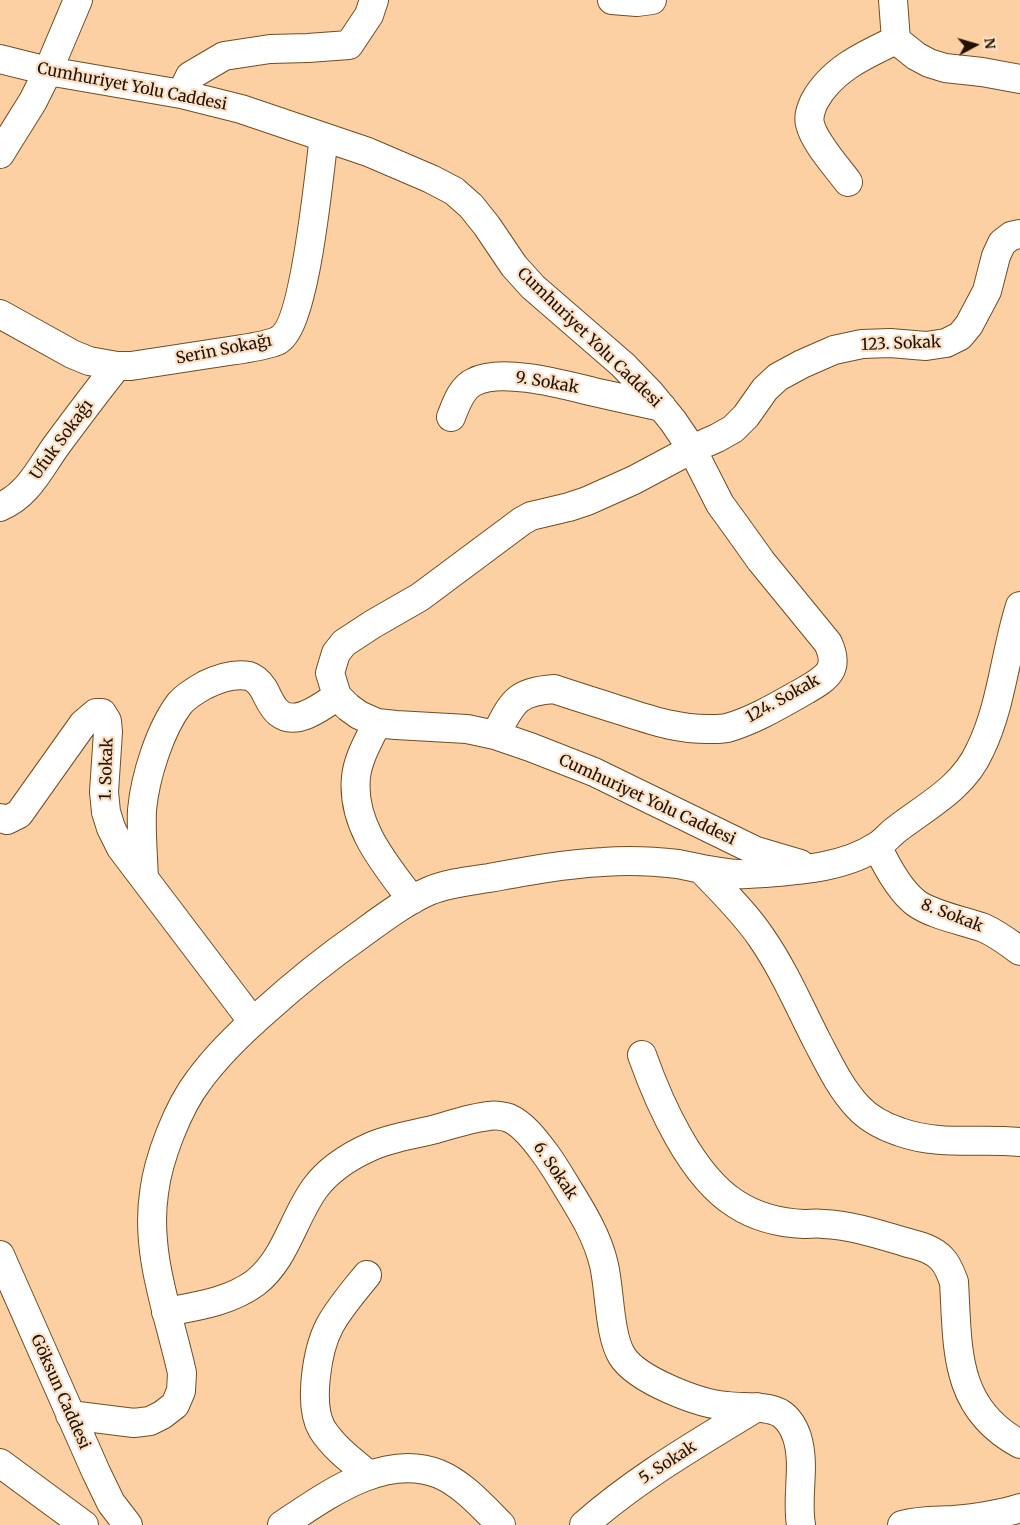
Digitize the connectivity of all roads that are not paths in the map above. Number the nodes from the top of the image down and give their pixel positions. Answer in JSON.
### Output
{"nodes":[{"id":1,"x":78,"y":0,"type":"edge"},
{"id":2,"x":374,"y":0,"type":"edge"},
{"id":3,"x":612,"y":0,"type":"edge"},
{"id":4,"x":652,"y":0,"type":"edge"},
{"id":5,"x":893,"y":0,"type":"edge"},
{"id":6,"x":896,"y":40,"type":"junction"},
{"id":7,"x":0,"y":59,"type":"edge"},
{"id":8,"x":48,"y":71,"type":"junction"},
{"id":9,"x":1020,"y":80,"type":"edge"},
{"id":10,"x":181,"y":94,"type":"junction"},
{"id":11,"x":324,"y":136,"type":"junction"},
{"id":12,"x":0,"y":154,"type":"edge"},
{"id":13,"x":848,"y":182,"type":"dead end"},
{"id":14,"x":1020,"y":234,"type":"edge"},
{"id":15,"x":0,"y":314,"type":"edge"},
{"id":16,"x":117,"y":366,"type":"junction"},
{"id":17,"x":662,"y":407,"type":"junction"},
{"id":18,"x":452,"y":417,"type":"dead end"},
{"id":19,"x":692,"y":449,"type":"junction"},
{"id":20,"x":0,"y":508,"type":"edge"},
{"id":21,"x":1020,"y":606,"type":"edge"},
{"id":22,"x":338,"y":696,"type":"junction"},
{"id":23,"x":377,"y":723,"type":"junction"},
{"id":24,"x":495,"y":735,"type":"junction"},
{"id":25,"x":0,"y":818,"type":"edge"},
{"id":26,"x":877,"y":846,"type":"junction"},
{"id":27,"x":814,"y":868,"type":"junction"},
{"id":28,"x":701,"y":869,"type":"junction"},
{"id":29,"x":144,"y":878,"type":"junction"},
{"id":30,"x":412,"y":900,"type":"junction"},
{"id":31,"x":1020,"y":950,"type":"edge"},
{"id":32,"x":253,"y":1022,"type":"junction"},
{"id":33,"x":642,"y":1055,"type":"dead end"},
{"id":34,"x":1020,"y":1142,"type":"edge"},
{"id":35,"x":0,"y":1255,"type":"edge"},
{"id":36,"x":367,"y":1275,"type":"dead end"},
{"id":37,"x":166,"y":1312,"type":"junction"},
{"id":38,"x":757,"y":1407,"type":"junction"},
{"id":39,"x":70,"y":1415,"type":"junction"},
{"id":40,"x":1020,"y":1444,"type":"edge"},
{"id":41,"x":2,"y":1466,"type":"edge"},
{"id":42,"x":369,"y":1475,"type":"junction"},
{"id":43,"x":1020,"y":1508,"type":"edge"},
{"id":44,"x":84,"y":1525,"type":"edge"},
{"id":45,"x":128,"y":1525,"type":"edge"},
{"id":46,"x":282,"y":1525,"type":"edge"},
{"id":47,"x":501,"y":1525,"type":"edge"},
{"id":48,"x":584,"y":1525,"type":"edge"},
{"id":49,"x":801,"y":1525,"type":"edge"},
{"id":50,"x":902,"y":1525,"type":"edge"}],
"edges":[{"from":1,"to":8,"type":"street"},
{"from":2,"to":10,"type":"street"},
{"from":3,"to":4,"type":"street"},
{"from":5,"to":6,"type":"street"},
{"from":6,"to":9,"type":"street"},
{"from":6,"to":13,"type":"street"},
{"from":7,"to":8,"type":"street","name":"Cumhuriyet Yolu Caddesi"},
{"from":8,"to":10,"type":"street","name":"Cumhuriyet Yolu Caddesi"},
{"from":8,"to":12,"type":"street"},
{"from":10,"to":11,"type":"street","name":"Cumhuriyet Yolu Caddesi"},
{"from":11,"to":16,"type":"street","name":"Serin Sokağı"},
{"from":11,"to":17,"type":"street","name":"Cumhuriyet Yolu Caddesi"},
{"from":14,"to":19,"type":"street","name":"123. Sokak"},
{"from":15,"to":16,"type":"street","name":"Serin Sokağı"},
{"from":16,"to":20,"type":"street","name":"Ufuk Sokağı"},
{"from":17,"to":18,"type":"street","name":"9. Sokak"},
{"from":17,"to":19,"type":"street","name":"Cumhuriyet Yolu Caddesi"},
{"from":19,"to":22,"type":"street","name":"Cumhuriyet Yolu Caddesi"},
{"from":19,"to":24,"type":"street","name":"124. Sokak"},
{"from":21,"to":26,"type":"street"},
{"from":22,"to":23,"type":"street","name":"Cumhuriyet Yolu Caddesi"},
{"from":22,"to":29,"type":"street"},
{"from":23,"to":24,"type":"street","name":"Cumhuriyet Yolu Caddesi"},
{"from":23,"to":30,"type":"street"},
{"from":24,"to":27,"type":"street","name":"Cumhuriyet Yolu Caddesi"},
{"from":25,"to":29,"type":"street","name":"1. Sokak"},
{"from":26,"to":27,"type":"street"},
{"from":26,"to":31,"type":"street","name":"8. Sokak"},
{"from":27,"to":28,"type":"street"},
{"from":28,"to":30,"type":"street"},
{"from":28,"to":34,"type":"street"},
{"from":29,"to":32,"type":"street","name":"1. Sokak"},
{"from":30,"to":32,"type":"street"},
{"from":32,"to":37,"type":"street"},
{"from":33,"to":40,"type":"street"},
{"from":35,"to":39,"type":"street","name":"Göksun Caddesi"},
{"from":36,"to":42,"type":"street"},
{"from":37,"to":38,"type":"street","name":"6. Sokak"},
{"from":37,"to":39,"type":"street"},
{"from":38,"to":48,"type":"street","name":"5. Sokak"},
{"from":38,"to":49,"type":"street","name":"6. Sokak"},
{"from":39,"to":45,"type":"street","name":"Göksun Caddesi"},
{"from":41,"to":44,"type":"street"},
{"from":42,"to":46,"type":"street"},
{"from":42,"to":47,"type":"street"},
{"from":43,"to":50,"type":"street"}]}
